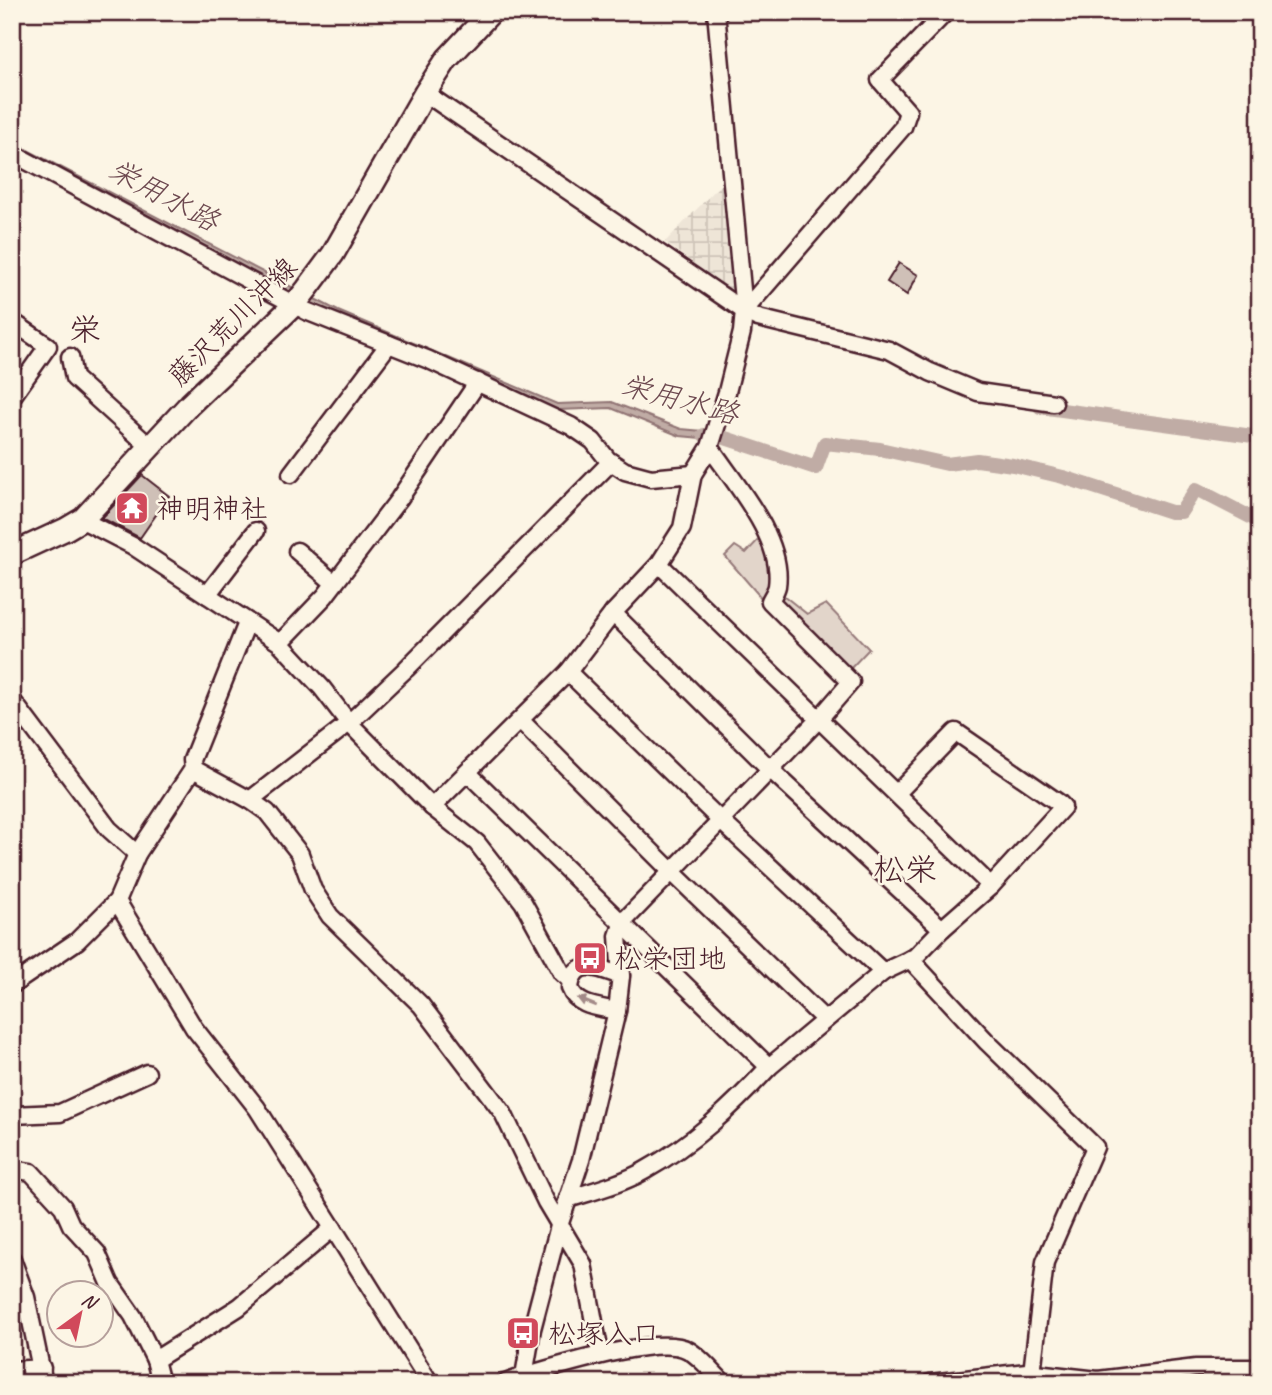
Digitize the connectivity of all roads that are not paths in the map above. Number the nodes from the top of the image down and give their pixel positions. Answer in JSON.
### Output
{"nodes":[{"id":1,"x":491,"y":12,"type":"edge"},
{"id":2,"x":716,"y":12,"type":"edge"},
{"id":3,"x":946,"y":12,"type":"edge"},
{"id":4,"x":425,"y":93,"type":"junction"},
{"id":5,"x":12,"y":153,"type":"edge"},
{"id":6,"x":295,"y":304,"type":"junction"},
{"id":7,"x":744,"y":311,"type":"junction"},
{"id":8,"x":13,"y":322,"type":"edge"},
{"id":9,"x":389,"y":344,"type":"junction"},
{"id":10,"x":70,"y":357,"type":"dead end"},
{"id":11,"x":478,"y":382,"type":"junction"},
{"id":12,"x":12,"y":397,"type":"edge"},
{"id":13,"x":1054,"y":403,"type":"dead end"},
{"id":14,"x":149,"y":446,"type":"junction"},
{"id":15,"x":710,"y":447,"type":"junction"},
{"id":16,"x":611,"y":462,"type":"junction"},
{"id":17,"x":291,"y":474,"type":"dead end"},
{"id":18,"x":693,"y":474,"type":"junction"},
{"id":19,"x":83,"y":519,"type":"junction"},
{"id":20,"x":257,"y":531,"type":"dead end"},
{"id":21,"x":298,"y":551,"type":"dead end"},
{"id":22,"x":12,"y":554,"type":"edge"},
{"id":23,"x":659,"y":564,"type":"junction"},
{"id":24,"x":334,"y":583,"type":"junction"},
{"id":25,"x":207,"y":595,"type":"junction"},
{"id":26,"x":613,"y":612,"type":"junction"},
{"id":27,"x":247,"y":623,"type":"junction"},
{"id":28,"x":280,"y":643,"type":"junction"},
{"id":29,"x":568,"y":672,"type":"junction"},
{"id":30,"x":12,"y":700,"type":"edge"},
{"id":31,"x":819,"y":719,"type":"junction"},
{"id":32,"x":521,"y":721,"type":"junction"},
{"id":33,"x":349,"y":723,"type":"junction"},
{"id":34,"x":193,"y":768,"type":"junction"},
{"id":35,"x":770,"y":769,"type":"junction"},
{"id":36,"x":468,"y":774,"type":"junction"},
{"id":37,"x":897,"y":793,"type":"junction"},
{"id":38,"x":250,"y":800,"type":"junction"},
{"id":39,"x":432,"y":807,"type":"junction"},
{"id":40,"x":720,"y":820,"type":"junction"},
{"id":41,"x":137,"y":854,"type":"junction"},
{"id":42,"x":671,"y":872,"type":"junction"},
{"id":43,"x":991,"y":886,"type":"junction"},
{"id":44,"x":117,"y":901,"type":"junction"},
{"id":45,"x":623,"y":922,"type":"junction"},
{"id":46,"x":942,"y":929,"type":"junction"},
{"id":47,"x":910,"y":960,"type":"junction"},
{"id":48,"x":883,"y":972,"type":"junction"},
{"id":49,"x":621,"y":976,"type":"junction"},
{"id":50,"x":570,"y":981,"type":"junction"},
{"id":51,"x":12,"y":985,"type":"edge"},
{"id":52,"x":617,"y":1011,"type":"junction"},
{"id":53,"x":825,"y":1020,"type":"junction"},
{"id":54,"x":769,"y":1066,"type":"junction"},
{"id":55,"x":147,"y":1073,"type":"dead end"},
{"id":56,"x":12,"y":1115,"type":"edge"},
{"id":57,"x":12,"y":1169,"type":"edge"},
{"id":58,"x":568,"y":1199,"type":"junction"},
{"id":59,"x":559,"y":1226,"type":"junction"},
{"id":60,"x":333,"y":1228,"type":"junction"},
{"id":61,"x":12,"y":1259,"type":"edge"},
{"id":62,"x":600,"y":1353,"type":"junction"},
{"id":63,"x":155,"y":1360,"type":"junction"},
{"id":64,"x":1260,"y":1368,"type":"edge"},
{"id":65,"x":12,"y":1370,"type":"edge"},
{"id":66,"x":1032,"y":1373,"type":"junction"},
{"id":67,"x":43,"y":1375,"type":"edge"},
{"id":68,"x":526,"y":1379,"type":"edge"},
{"id":69,"x":1098,"y":1381,"type":"edge"},
{"id":70,"x":156,"y":1382,"type":"edge"},
{"id":71,"x":430,"y":1383,"type":"edge"},
{"id":72,"x":505,"y":1383,"type":"edge"},
{"id":73,"x":724,"y":1383,"type":"edge"},
{"id":74,"x":930,"y":1383,"type":"edge"}],
"edges":[{"from":1,"to":4,"type":"main road","name":"藤沢荒川沖線"},
{"from":2,"to":7,"type":"street"},
{"from":3,"to":7,"type":"street"},
{"from":4,"to":6,"type":"main road","name":"藤沢荒川沖線"},
{"from":4,"to":7,"type":"street"},
{"from":5,"to":6,"type":"street"},
{"from":6,"to":9,"type":"street"},
{"from":6,"to":14,"type":"main road","name":"藤沢荒川沖線"},
{"from":7,"to":13,"type":"street"},
{"from":7,"to":15,"type":"street"},
{"from":8,"to":12,"type":"street"},
{"from":9,"to":11,"type":"street"},
{"from":9,"to":17,"type":"street"},
{"from":10,"to":14,"type":"street"},
{"from":11,"to":16,"type":"street"},
{"from":11,"to":24,"type":"street"},
{"from":14,"to":19,"type":"main road","name":"藤沢荒川沖線"},
{"from":15,"to":18,"type":"street"},
{"from":15,"to":31,"type":"street"},
{"from":16,"to":18,"type":"street"},
{"from":16,"to":33,"type":"street"},
{"from":18,"to":23,"type":"street"},
{"from":19,"to":22,"type":"main road","name":"藤沢荒川沖線"},
{"from":19,"to":25,"type":"street"},
{"from":20,"to":25,"type":"street"},
{"from":21,"to":24,"type":"street"},
{"from":23,"to":26,"type":"street"},
{"from":23,"to":31,"type":"street"},
{"from":24,"to":28,"type":"street"},
{"from":25,"to":27,"type":"street"},
{"from":26,"to":29,"type":"street"},
{"from":26,"to":35,"type":"street"},
{"from":27,"to":28,"type":"street"},
{"from":27,"to":34,"type":"street"},
{"from":28,"to":33,"type":"street"},
{"from":29,"to":32,"type":"street"},
{"from":29,"to":40,"type":"street"},
{"from":30,"to":41,"type":"street"},
{"from":31,"to":35,"type":"street"},
{"from":31,"to":37,"type":"street"},
{"from":32,"to":36,"type":"street"},
{"from":32,"to":42,"type":"street"},
{"from":33,"to":38,"type":"street"},
{"from":33,"to":39,"type":"street"},
{"from":34,"to":38,"type":"street"},
{"from":34,"to":41,"type":"street"},
{"from":35,"to":40,"type":"street"},
{"from":35,"to":46,"type":"street"},
{"from":36,"to":39,"type":"street"},
{"from":36,"to":45,"type":"street"},
{"from":37,"to":43,"type":"street"},
{"from":37,"to":43,"type":"street"},
{"from":38,"to":59,"type":"street"},
{"from":39,"to":50,"type":"street"},
{"from":40,"to":42,"type":"street"},
{"from":40,"to":48,"type":"street"},
{"from":41,"to":44,"type":"street"},
{"from":42,"to":45,"type":"street"},
{"from":42,"to":53,"type":"street"},
{"from":43,"to":46,"type":"street"},
{"from":44,"to":51,"type":"street"},
{"from":44,"to":60,"type":"street"},
{"from":45,"to":49,"type":"street"},
{"from":45,"to":54,"type":"street"},
{"from":46,"to":47,"type":"street"},
{"from":47,"to":48,"type":"street"},
{"from":47,"to":66,"type":"street"},
{"from":48,"to":53,"type":"street"},
{"from":49,"to":50,"type":"street"},
{"from":49,"to":52,"type":"street"},
{"from":52,"to":50,"type":"street","one_way":true},
{"from":52,"to":58,"type":"street"},
{"from":53,"to":54,"type":"street"},
{"from":54,"to":58,"type":"street"},
{"from":55,"to":56,"type":"street"},
{"from":57,"to":63,"type":"street"},
{"from":58,"to":59,"type":"street"},
{"from":59,"to":62,"type":"street"},
{"from":59,"to":68,"type":"street"},
{"from":60,"to":63,"type":"street"},
{"from":60,"to":71,"type":"street"},
{"from":61,"to":67,"type":"street"},
{"from":62,"to":68,"type":"street"},
{"from":62,"to":73,"type":"street"},
{"from":63,"to":70,"type":"street"},
{"from":64,"to":69,"type":"street"},
{"from":65,"to":67,"type":"street"},
{"from":66,"to":69,"type":"street"},
{"from":66,"to":74,"type":"street"},
{"from":68,"to":72,"type":"street"}]}
